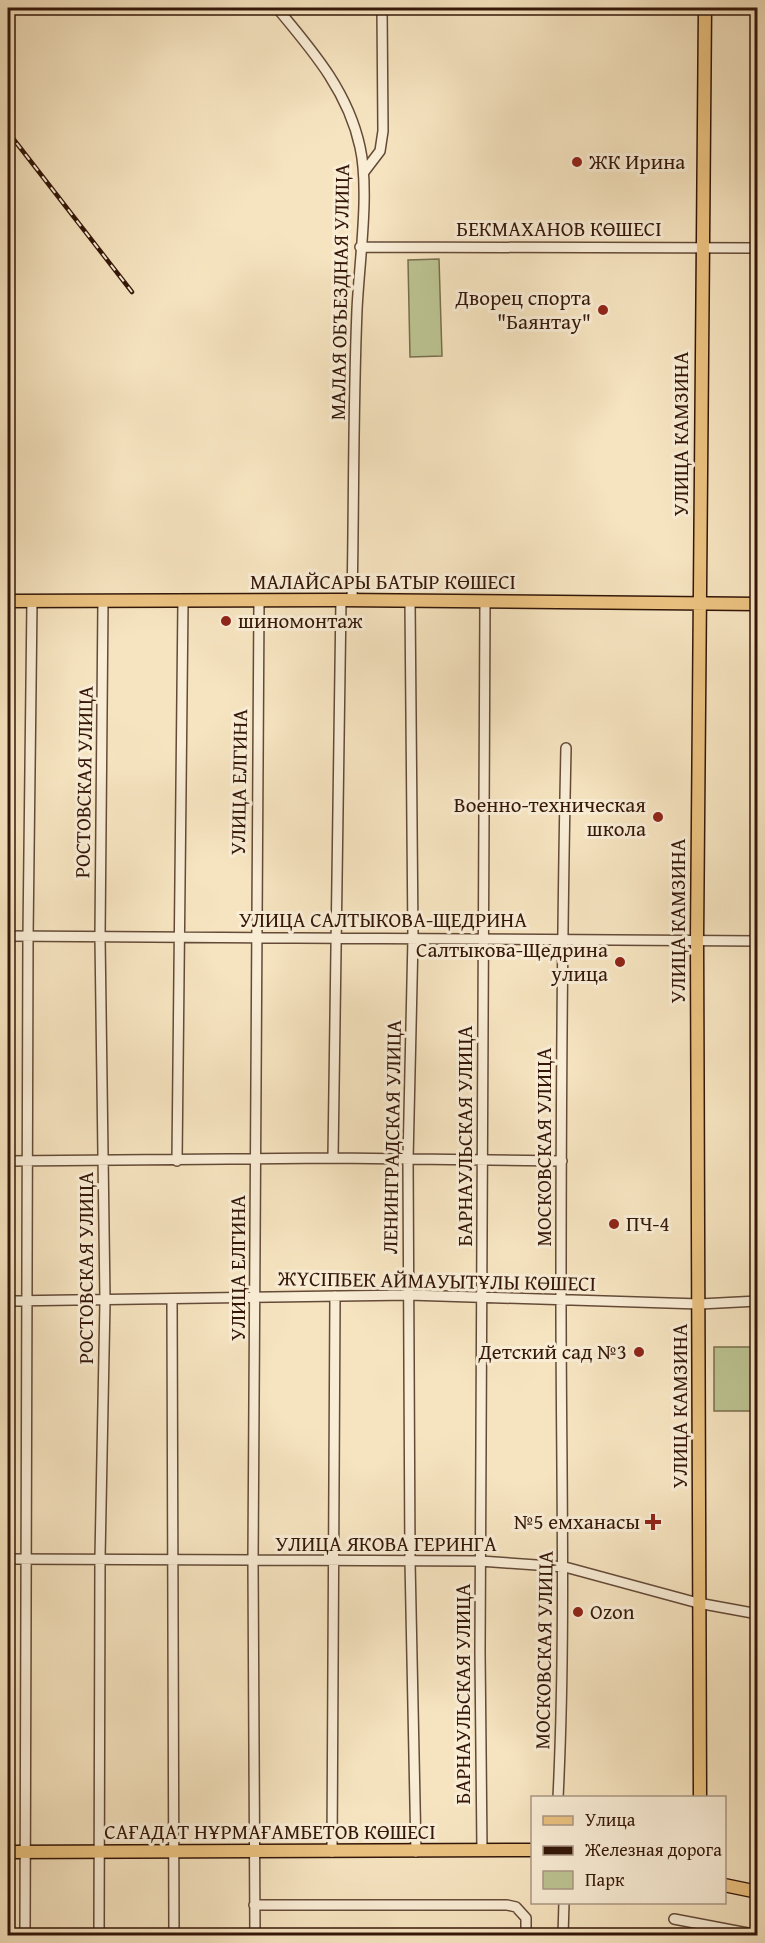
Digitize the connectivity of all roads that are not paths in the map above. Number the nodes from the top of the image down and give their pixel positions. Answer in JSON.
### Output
{"nodes":[{"id":1,"x":278,"y":8,"type":"edge"},
{"id":2,"x":382,"y":8,"type":"edge"},
{"id":3,"x":705,"y":8,"type":"edge"},
{"id":4,"x":364,"y":172,"type":"junction"},
{"id":5,"x":360,"y":247,"type":"junction"},
{"id":6,"x":703,"y":248,"type":"junction"},
{"id":7,"x":758,"y":248,"type":"edge"},
{"id":8,"x":103,"y":600,"type":"junction"},
{"id":9,"x":183,"y":601,"type":"junction"},
{"id":10,"x":259,"y":601,"type":"junction"},
{"id":11,"x":346,"y":601,"type":"junction"},
{"id":12,"x":8,"y":602,"type":"edge"},
{"id":13,"x":32,"y":602,"type":"junction"},
{"id":14,"x":410,"y":602,"type":"junction"},
{"id":15,"x":484,"y":603,"type":"junction"},
{"id":16,"x":699,"y":604,"type":"junction"},
{"id":17,"x":758,"y":604,"type":"edge"},
{"id":18,"x":566,"y":748,"type":"dead end"},
{"id":19,"x":8,"y":936,"type":"edge"},
{"id":20,"x":28,"y":936,"type":"junction"},
{"id":21,"x":100,"y":937,"type":"junction"},
{"id":22,"x":256,"y":937,"type":"junction"},
{"id":23,"x":177,"y":938,"type":"junction"},
{"id":24,"x":336,"y":938,"type":"junction"},
{"id":25,"x":413,"y":938,"type":"junction"},
{"id":26,"x":484,"y":938,"type":"junction"},
{"id":27,"x":562,"y":938,"type":"junction"},
{"id":28,"x":697,"y":939,"type":"junction"},
{"id":29,"x":758,"y":941,"type":"edge"},
{"id":30,"x":333,"y":1158,"type":"junction"},
{"id":31,"x":408,"y":1160,"type":"junction"},
{"id":32,"x":483,"y":1160,"type":"junction"},
{"id":33,"x":8,"y":1161,"type":"edge"},
{"id":34,"x":177,"y":1161,"type":"junction"},
{"id":35,"x":257,"y":1161,"type":"junction"},
{"id":36,"x":562,"y":1161,"type":"junction"},
{"id":37,"x":27,"y":1162,"type":"junction"},
{"id":38,"x":105,"y":1162,"type":"junction"},
{"id":39,"x":409,"y":1295,"type":"junction"},
{"id":40,"x":256,"y":1296,"type":"junction"},
{"id":41,"x":335,"y":1296,"type":"junction"},
{"id":42,"x":482,"y":1298,"type":"junction"},
{"id":43,"x":172,"y":1299,"type":"junction"},
{"id":44,"x":8,"y":1301,"type":"edge"},
{"id":45,"x":27,"y":1301,"type":"junction"},
{"id":46,"x":105,"y":1301,"type":"junction"},
{"id":47,"x":758,"y":1301,"type":"edge"},
{"id":48,"x":561,"y":1302,"type":"junction"},
{"id":49,"x":700,"y":1304,"type":"junction"},
{"id":50,"x":100,"y":1558,"type":"junction"},
{"id":51,"x":8,"y":1559,"type":"edge"},
{"id":52,"x":25,"y":1559,"type":"junction"},
{"id":53,"x":171,"y":1561,"type":"junction"},
{"id":54,"x":253,"y":1561,"type":"junction"},
{"id":55,"x":334,"y":1561,"type":"junction"},
{"id":56,"x":410,"y":1561,"type":"junction"},
{"id":57,"x":480,"y":1561,"type":"junction"},
{"id":58,"x":564,"y":1567,"type":"junction"},
{"id":59,"x":698,"y":1603,"type":"junction"},
{"id":60,"x":758,"y":1614,"type":"edge"},
{"id":61,"x":558,"y":1796,"type":"edge"},
{"id":62,"x":700,"y":1796,"type":"edge"},
{"id":63,"x":482,"y":1850,"type":"junction"},
{"id":64,"x":531,"y":1850,"type":"edge"},
{"id":65,"x":254,"y":1851,"type":"junction"},
{"id":66,"x":8,"y":1852,"type":"edge"},
{"id":67,"x":26,"y":1852,"type":"junction"},
{"id":68,"x":100,"y":1852,"type":"junction"},
{"id":69,"x":172,"y":1852,"type":"junction"},
{"id":70,"x":333,"y":1852,"type":"junction"},
{"id":71,"x":416,"y":1852,"type":"junction"},
{"id":72,"x":726,"y":1885,"type":"edge"},
{"id":73,"x":758,"y":1892,"type":"edge"},
{"id":74,"x":564,"y":1904,"type":"edge"},
{"id":75,"x":254,"y":1905,"type":"junction"},
{"id":76,"x":674,"y":1918,"type":"dead end"},
{"id":77,"x":25,"y":1935,"type":"edge"},
{"id":78,"x":99,"y":1935,"type":"edge"},
{"id":79,"x":174,"y":1935,"type":"edge"},
{"id":80,"x":255,"y":1935,"type":"edge"},
{"id":81,"x":526,"y":1935,"type":"edge"},
{"id":82,"x":563,"y":1935,"type":"edge"},
{"id":83,"x":758,"y":1935,"type":"edge"}],
"edges":[{"from":1,"to":4,"type":"street","name":"МАЛАЯ ОБЪЕЗДНАЯ УЛИЦА"},
{"from":2,"to":4,"type":"street"},
{"from":3,"to":6,"type":"main road","name":"УЛИЦА КАМЗИНА"},
{"from":4,"to":5,"type":"street","name":"МАЛАЯ ОБЪЕЗДНАЯ УЛИЦА"},
{"from":5,"to":6,"type":"street","name":"БЕКМАХАНОВ КӨШЕСІ"},
{"from":5,"to":11,"type":"street","name":"МАЛАЯ ОБЪЕЗДНАЯ УЛИЦА"},
{"from":6,"to":7,"type":"street","name":"БЕКМАХАНОВ КӨШЕСІ"},
{"from":6,"to":16,"type":"main road","name":"УЛИЦА КАМЗИНА"},
{"from":8,"to":9,"type":"main road","name":"МАЛАЙСАРЫ БАТЫР КӨШЕСІ"},
{"from":8,"to":13,"type":"main road","name":"МАЛАЙСАРЫ БАТЫР КӨШЕСІ"},
{"from":8,"to":21,"type":"street","name":"РОСТОВСКАЯ УЛИЦА"},
{"from":9,"to":10,"type":"main road","name":"МАЛАЙСАРЫ БАТЫР КӨШЕСІ"},
{"from":9,"to":23,"type":"street"},
{"from":10,"to":11,"type":"main road","name":"МАЛАЙСАРЫ БАТЫР КӨШЕСІ"},
{"from":10,"to":22,"type":"street","name":"УЛИЦА ЕЛГИНА"},
{"from":11,"to":14,"type":"main road","name":"МАЛАЙСАРЫ БАТЫР КӨШЕСІ"},
{"from":11,"to":24,"type":"street","name":"МАЛАЯ ОБЪЕЗДНАЯ УЛИЦА"},
{"from":12,"to":13,"type":"main road","name":"МАЛАЙСАРЫ БАТЫР КӨШЕСІ"},
{"from":13,"to":20,"type":"street"},
{"from":14,"to":15,"type":"main road","name":"МАЛАЙСАРЫ БАТЫР КӨШЕСІ"},
{"from":14,"to":25,"type":"street","name":"ЛЕНИНГРАДСКАЯ УЛИЦА"},
{"from":15,"to":16,"type":"main road","name":"МАЛАЙСАРЫ БАТЫР КӨШЕСІ"},
{"from":15,"to":26,"type":"street","name":"БАРНАУЛЬСКАЯ УЛИЦА"},
{"from":16,"to":17,"type":"main road","name":"МАЛАЙСАРЫ БАТЫР КӨШЕСІ"},
{"from":16,"to":28,"type":"main road","name":"УЛИЦА КАМЗИНА"},
{"from":18,"to":27,"type":"street","name":"МОСКОВСКАЯ УЛИЦА"},
{"from":19,"to":20,"type":"street","name":"УЛИЦА САЛТЫКОВА-ЩЕДРИНА"},
{"from":20,"to":21,"type":"street","name":"УЛИЦА САЛТЫКОВА-ЩЕДРИНА"},
{"from":20,"to":37,"type":"street"},
{"from":21,"to":23,"type":"street","name":"УЛИЦА САЛТЫКОВА-ЩЕДРИНА"},
{"from":21,"to":38,"type":"street","name":"РОСТОВСКАЯ УЛИЦА"},
{"from":22,"to":23,"type":"street","name":"УЛИЦА САЛТЫКОВА-ЩЕДРИНА"},
{"from":22,"to":24,"type":"street","name":"УЛИЦА САЛТЫКОВА-ЩЕДРИНА"},
{"from":22,"to":35,"type":"street","name":"УЛИЦА ЕЛГИНА"},
{"from":23,"to":34,"type":"street"},
{"from":24,"to":25,"type":"street","name":"УЛИЦА САЛТЫКОВА-ЩЕДРИНА"},
{"from":24,"to":30,"type":"street","name":"МАЛАЯ ОБЪЕЗДНАЯ УЛИЦА"},
{"from":25,"to":26,"type":"street","name":"УЛИЦА САЛТЫКОВА-ЩЕДРИНА"},
{"from":25,"to":31,"type":"street","name":"ЛЕНИНГРАДСКАЯ УЛИЦА"},
{"from":26,"to":27,"type":"street","name":"УЛИЦА САЛТЫКОВА-ЩЕДРИНА"},
{"from":26,"to":32,"type":"street","name":"БАРНАУЛЬСКАЯ УЛИЦА"},
{"from":27,"to":28,"type":"street","name":"УЛИЦА САЛТЫКОВА-ЩЕДРИНА"},
{"from":27,"to":36,"type":"street","name":"МОСКОВСКАЯ УЛИЦА"},
{"from":28,"to":29,"type":"street","name":"УЛИЦА САЛТЫКОВА-ЩЕДРИНА"},
{"from":28,"to":49,"type":"main road","name":"УЛИЦА КАМЗИНА"},
{"from":30,"to":31,"type":"street"},
{"from":30,"to":35,"type":"street"},
{"from":31,"to":32,"type":"street"},
{"from":31,"to":39,"type":"street","name":"ЛЕНИНГРАДСКАЯ УЛИЦА"},
{"from":32,"to":36,"type":"street"},
{"from":32,"to":42,"type":"street","name":"БАРНАУЛЬСКАЯ УЛИЦА"},
{"from":33,"to":37,"type":"street"},
{"from":34,"to":35,"type":"street"},
{"from":34,"to":38,"type":"street"},
{"from":35,"to":40,"type":"street","name":"УЛИЦА ЕЛГИНА"},
{"from":36,"to":48,"type":"street","name":"МОСКОВСКАЯ УЛИЦА"},
{"from":37,"to":38,"type":"street"},
{"from":37,"to":45,"type":"street"},
{"from":38,"to":46,"type":"street","name":"РОСТОВСКАЯ УЛИЦА"},
{"from":39,"to":41,"type":"street","name":"ЖҮСІПБЕК АЙМАУЫТҰЛЫ КӨШЕСІ"},
{"from":39,"to":42,"type":"street","name":"ЖҮСІПБЕК АЙМАУЫТҰЛЫ КӨШЕСІ"},
{"from":39,"to":56,"type":"street","name":"ЛЕНИНГРАДСКАЯ УЛИЦА"},
{"from":40,"to":41,"type":"street","name":"ЖҮСІПБЕК АЙМАУЫТҰЛЫ КӨШЕСІ"},
{"from":40,"to":43,"type":"street","name":"ЖҮСІПБЕК АЙМАУЫТҰЛЫ КӨШЕСІ"},
{"from":40,"to":54,"type":"street","name":"УЛИЦА ЕЛГИНА"},
{"from":41,"to":55,"type":"street"},
{"from":42,"to":48,"type":"street","name":"ЖҮСІПБЕК АЙМАУЫТҰЛЫ КӨШЕСІ"},
{"from":42,"to":57,"type":"street","name":"БАРНАУЛЬСКАЯ УЛИЦА"},
{"from":43,"to":46,"type":"street","name":"ЖҮСІПБЕК АЙМАУЫТҰЛЫ КӨШЕСІ"},
{"from":43,"to":53,"type":"street"},
{"from":44,"to":45,"type":"street","name":"ЖҮСІПБЕК АЙМАУЫТҰЛЫ КӨШЕСІ"},
{"from":45,"to":46,"type":"street","name":"ЖҮСІПБЕК АЙМАУЫТҰЛЫ КӨШЕСІ"},
{"from":45,"to":52,"type":"street"},
{"from":46,"to":50,"type":"street","name":"РОСТОВСКАЯ УЛИЦА"},
{"from":47,"to":49,"type":"street","name":"ЖҮСІПБЕК АЙМАУЫТҰЛЫ КӨШЕСІ"},
{"from":48,"to":49,"type":"street","name":"ЖҮСІПБЕК АЙМАУЫТҰЛЫ КӨШЕСІ"},
{"from":48,"to":58,"type":"street","name":"МОСКОВСКАЯ УЛИЦА"},
{"from":49,"to":59,"type":"main road","name":"УЛИЦА КАМЗИНА"},
{"from":50,"to":52,"type":"street","name":"УЛИЦА ЯКОВА ГЕРИНГА"},
{"from":50,"to":53,"type":"street","name":"УЛИЦА ЯКОВА ГЕРИНГА"},
{"from":50,"to":68,"type":"street","name":"РОСТОВСКАЯ УЛИЦА"},
{"from":51,"to":52,"type":"street","name":"УЛИЦА ЯКОВА ГЕРИНГА"},
{"from":52,"to":67,"type":"street"},
{"from":53,"to":54,"type":"street","name":"УЛИЦА ЯКОВА ГЕРИНГА"},
{"from":53,"to":69,"type":"street"},
{"from":54,"to":55,"type":"street","name":"УЛИЦА ЯКОВА ГЕРИНГА"},
{"from":54,"to":65,"type":"street","name":"УЛИЦА ЕЛГИНА"},
{"from":55,"to":56,"type":"street","name":"УЛИЦА ЯКОВА ГЕРИНГА"},
{"from":55,"to":70,"type":"street"},
{"from":56,"to":57,"type":"street","name":"УЛИЦА ЯКОВА ГЕРИНГА"},
{"from":56,"to":71,"type":"street","name":"ЛЕНИНГРАДСКАЯ УЛИЦА"},
{"from":57,"to":58,"type":"street","name":"УЛИЦА ЯКОВА ГЕРИНГА"},
{"from":57,"to":63,"type":"street","name":"БАРНАУЛЬСКАЯ УЛИЦА"},
{"from":58,"to":59,"type":"street","name":"УЛИЦА ЯКОВА ГЕРИНГА"},
{"from":58,"to":61,"type":"street","name":"МОСКОВСКАЯ УЛИЦА"},
{"from":59,"to":60,"type":"street","name":"УЛИЦА ЯКОВА ГЕРИНГА"},
{"from":59,"to":62,"type":"main road","name":"УЛИЦА КАМЗИНА"},
{"from":63,"to":64,"type":"main road","name":"САҒАДАТ НҰРМАҒАМБЕТОВ КӨШЕСІ"},
{"from":63,"to":71,"type":"main road","name":"САҒАДАТ НҰРМАҒАМБЕТОВ КӨШЕСІ"},
{"from":65,"to":69,"type":"main road","name":"САҒАДАТ НҰРМАҒАМБЕТОВ КӨШЕСІ"},
{"from":65,"to":70,"type":"main road","name":"САҒАДАТ НҰРМАҒАМБЕТОВ КӨШЕСІ"},
{"from":65,"to":75,"type":"street","name":"УЛИЦА ЕЛГИНА"},
{"from":66,"to":67,"type":"main road","name":"САҒАДАТ НҰРМАҒАМБЕТОВ КӨШЕСІ"},
{"from":67,"to":68,"type":"main road","name":"САҒАДАТ НҰРМАҒАМБЕТОВ КӨШЕСІ"},
{"from":67,"to":77,"type":"street"},
{"from":68,"to":69,"type":"main road","name":"САҒАДАТ НҰРМАҒАМБЕТОВ КӨШЕСІ"},
{"from":68,"to":78,"type":"street","name":"РОСТОВСКАЯ УЛИЦА"},
{"from":69,"to":79,"type":"street"},
{"from":70,"to":71,"type":"main road","name":"САҒАДАТ НҰРМАҒАМБЕТОВ КӨШЕСІ"},
{"from":72,"to":73,"type":"main road"},
{"from":74,"to":82,"type":"street"},
{"from":75,"to":80,"type":"street","name":"УЛИЦА ЕЛГИНА"},
{"from":75,"to":81,"type":"street"},
{"from":76,"to":83,"type":"street"}]}
